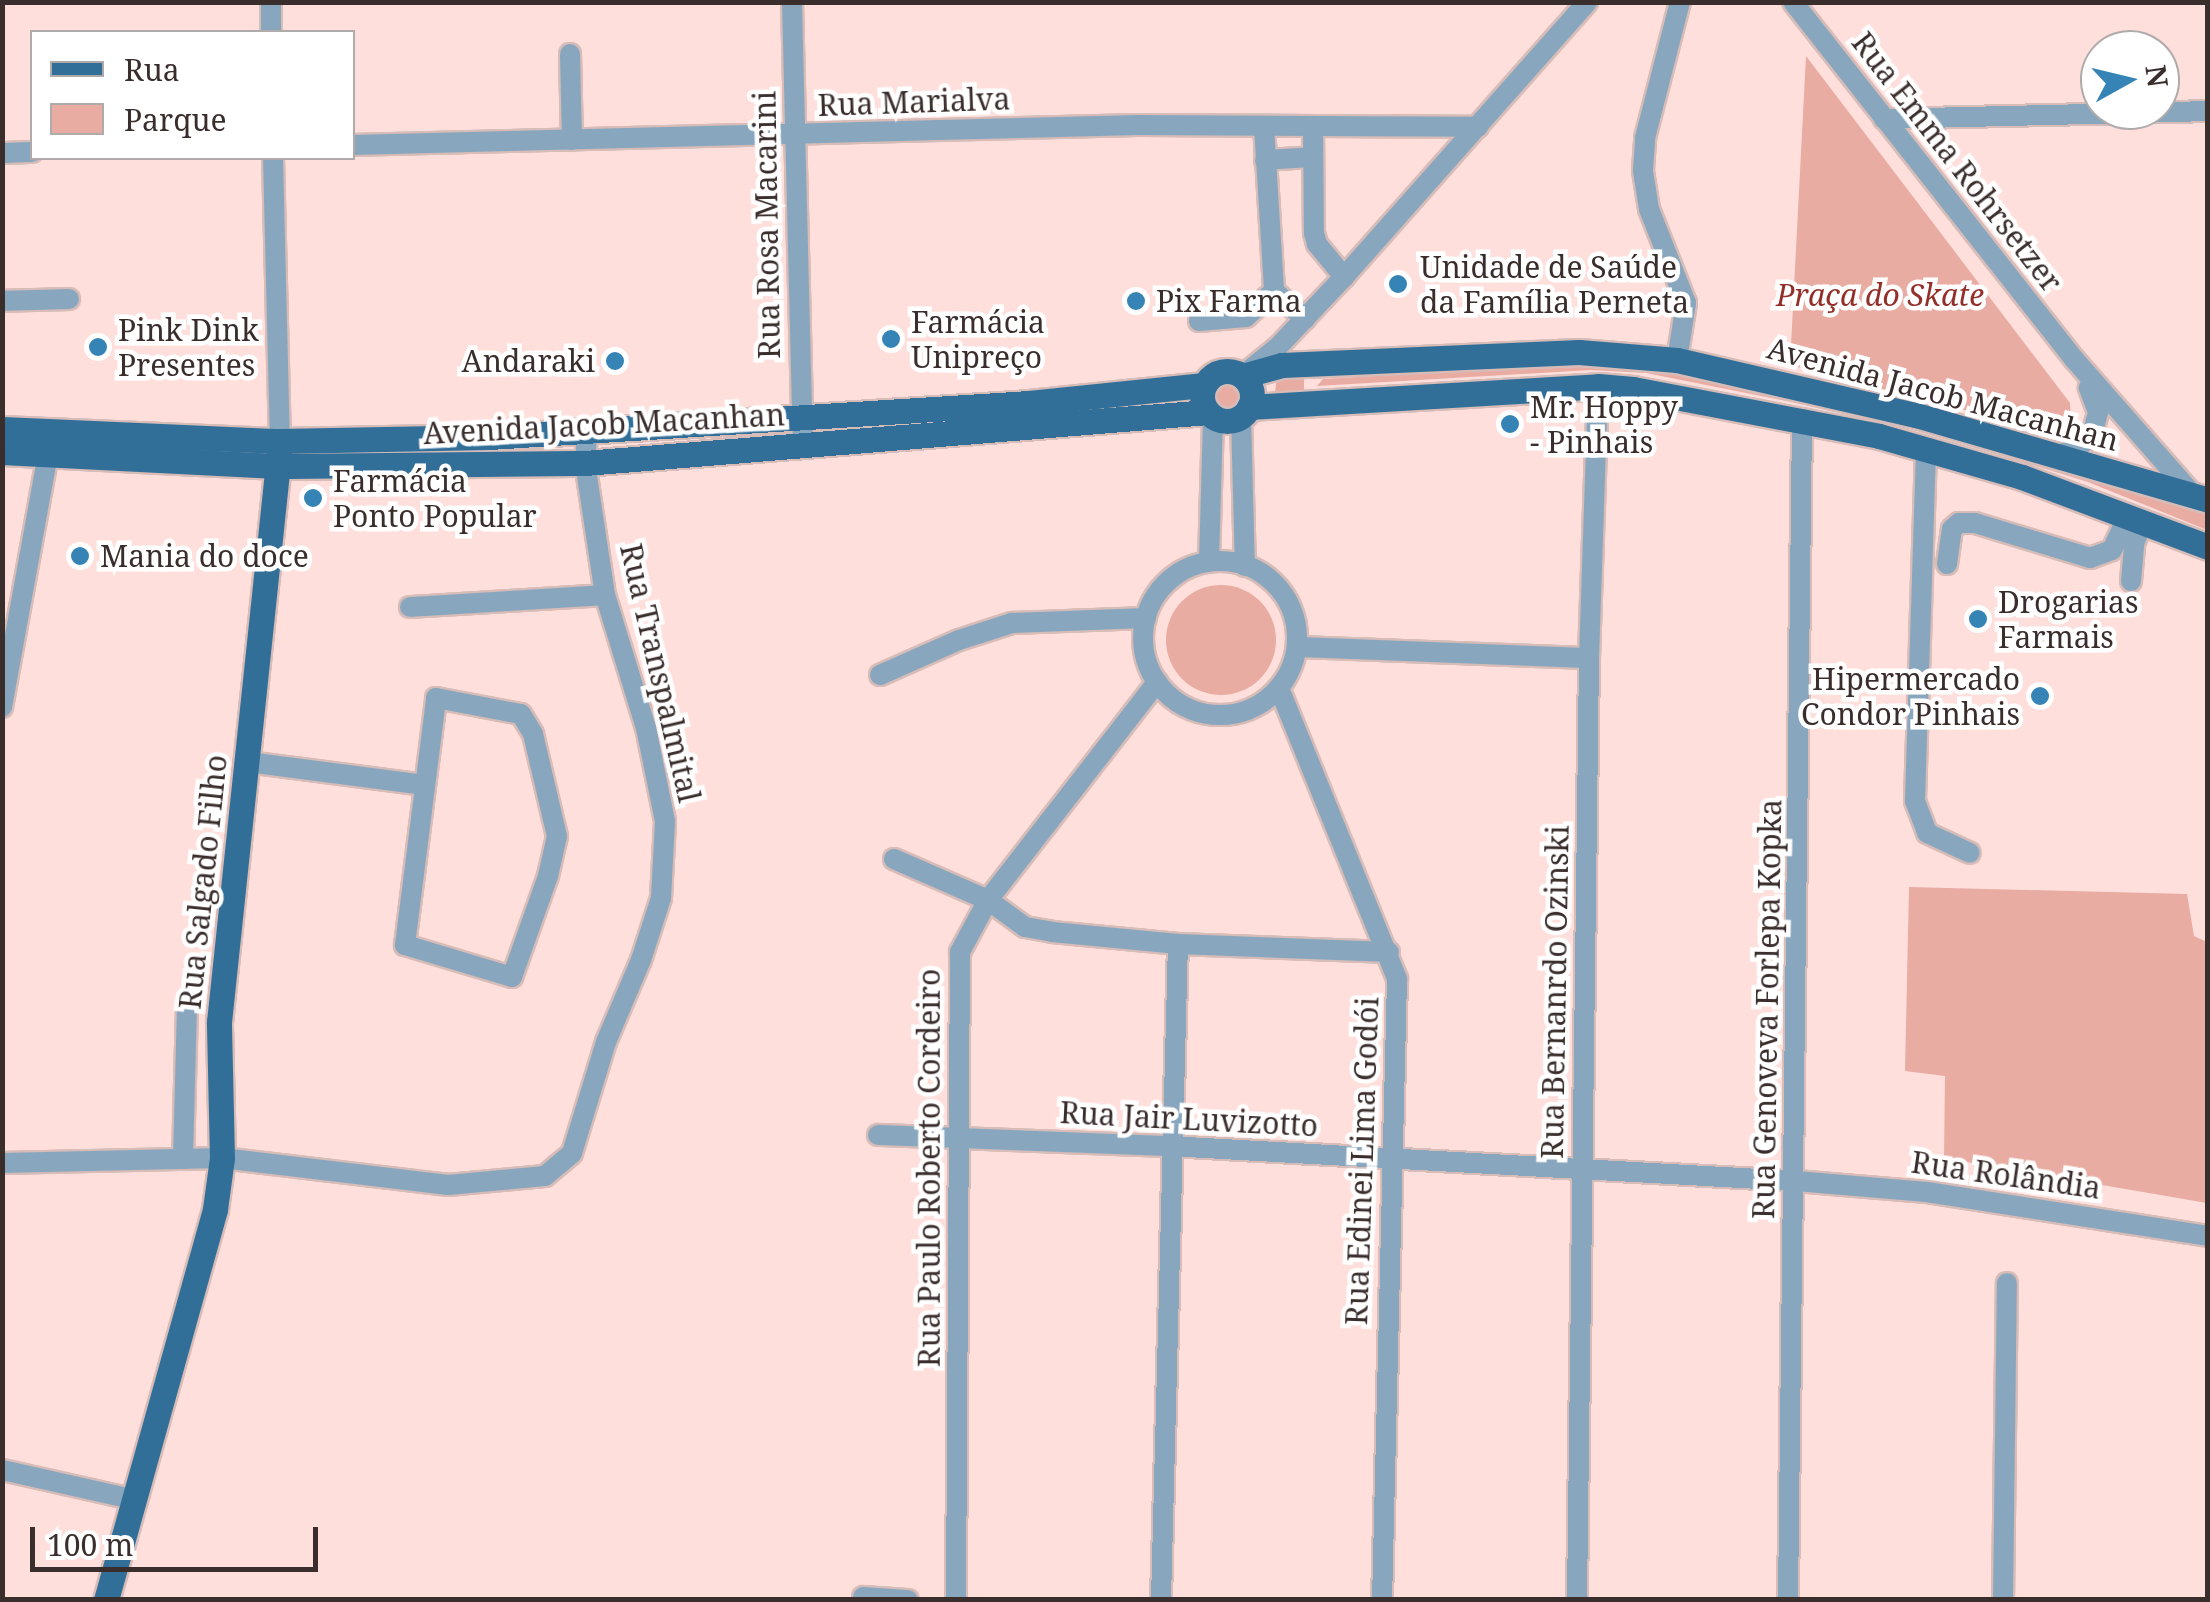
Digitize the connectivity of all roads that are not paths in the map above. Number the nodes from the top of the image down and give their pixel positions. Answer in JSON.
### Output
{"nodes":[{"id":1,"x":271,"y":2,"type":"edge"},
{"id":2,"x":792,"y":2,"type":"edge"},
{"id":3,"x":1588,"y":2,"type":"edge"},
{"id":4,"x":1680,"y":2,"type":"edge"},
{"id":5,"x":1792,"y":2,"type":"edge"},
{"id":6,"x":271,"y":30,"type":"edge"},
{"id":7,"x":570,"y":54,"type":"dead end"},
{"id":8,"x":2208,"y":111,"type":"edge"},
{"id":9,"x":1884,"y":119,"type":"junction"},
{"id":10,"x":1264,"y":126,"type":"junction"},
{"id":11,"x":1312,"y":126,"type":"junction"},
{"id":12,"x":1478,"y":126,"type":"junction"},
{"id":13,"x":796,"y":135,"type":"junction"},
{"id":14,"x":572,"y":140,"type":"junction"},
{"id":15,"x":355,"y":145,"type":"edge"},
{"id":16,"x":30,"y":152,"type":"edge"},
{"id":17,"x":2,"y":153,"type":"edge"},
{"id":18,"x":1313,"y":157,"type":"junction"},
{"id":19,"x":273,"y":160,"type":"edge"},
{"id":20,"x":1266,"y":160,"type":"junction"},
{"id":21,"x":1344,"y":277,"type":"junction"},
{"id":22,"x":1274,"y":291,"type":"junction"},
{"id":23,"x":69,"y":299,"type":"dead end"},
{"id":24,"x":2,"y":301,"type":"edge"},
{"id":25,"x":1305,"y":320,"type":"junction"},
{"id":26,"x":1199,"y":321,"type":"dead end"},
{"id":27,"x":2074,"y":359,"type":"junction"},
{"id":28,"x":1677,"y":360,"type":"junction"},
{"id":29,"x":1315,"y":366,"type":"junction"},
{"id":30,"x":1242,"y":376,"type":"junction"},
{"id":31,"x":1204,"y":384,"type":"junction"},
{"id":32,"x":1598,"y":386,"type":"junction"},
{"id":33,"x":1314,"y":406,"type":"junction"},
{"id":34,"x":1245,"y":412,"type":"junction"},
{"id":35,"x":1210,"y":415,"type":"junction"},
{"id":36,"x":800,"y":416,"type":"junction"},
{"id":37,"x":1802,"y":419,"type":"junction"},
{"id":38,"x":2,"y":429,"type":"edge"},
{"id":39,"x":586,"y":431,"type":"junction"},
{"id":40,"x":803,"y":446,"type":"junction"},
{"id":41,"x":1926,"y":450,"type":"junction"},
{"id":42,"x":2,"y":452,"type":"edge"},
{"id":43,"x":48,"y":453,"type":"junction"},
{"id":44,"x":278,"y":453,"type":"junction"},
{"id":45,"x":2050,"y":458,"type":"junction"},
{"id":46,"x":585,"y":464,"type":"junction"},
{"id":47,"x":2201,"y":498,"type":"edge"},
{"id":48,"x":2136,"y":519,"type":"junction"},
{"id":49,"x":2208,"y":547,"type":"edge"},
{"id":50,"x":1209,"y":562,"type":"junction"},
{"id":51,"x":1947,"y":564,"type":"dead end"},
{"id":52,"x":1245,"y":566,"type":"junction"},
{"id":53,"x":2131,"y":581,"type":"dead end"},
{"id":54,"x":605,"y":595,"type":"junction"},
{"id":55,"x":410,"y":607,"type":"dead end"},
{"id":56,"x":1146,"y":618,"type":"junction"},
{"id":57,"x":1296,"y":646,"type":"junction"},
{"id":58,"x":1588,"y":658,"type":"junction"},
{"id":59,"x":880,"y":676,"type":"dead end"},
{"id":60,"x":1157,"y":682,"type":"junction"},
{"id":61,"x":1279,"y":688,"type":"junction"},
{"id":62,"x":2,"y":707,"type":"edge"},
{"id":63,"x":248,"y":762,"type":"junction"},
{"id":64,"x":426,"y":785,"type":"junction"},
{"id":65,"x":1970,"y":853,"type":"dead end"},
{"id":66,"x":894,"y":858,"type":"dead end"},
{"id":67,"x":988,"y":900,"type":"junction"},
{"id":68,"x":1178,"y":944,"type":"junction"},
{"id":69,"x":1389,"y":952,"type":"junction"},
{"id":70,"x":187,"y":1002,"type":"dead end"},
{"id":71,"x":878,"y":1135,"type":"dead end"},
{"id":72,"x":961,"y":1138,"type":"junction"},
{"id":73,"x":1169,"y":1146,"type":"junction"},
{"id":74,"x":183,"y":1158,"type":"junction"},
{"id":75,"x":222,"y":1158,"type":"junction"},
{"id":76,"x":1391,"y":1160,"type":"junction"},
{"id":77,"x":2,"y":1162,"type":"edge"},
{"id":78,"x":1584,"y":1171,"type":"junction"},
{"id":79,"x":1796,"y":1181,"type":"junction"},
{"id":80,"x":2208,"y":1236,"type":"edge"},
{"id":81,"x":2008,"y":1283,"type":"dead end"},
{"id":82,"x":2,"y":1470,"type":"edge"},
{"id":83,"x":132,"y":1498,"type":"junction"},
{"id":84,"x":862,"y":1597,"type":"dead end"},
{"id":85,"x":106,"y":1600,"type":"edge"},
{"id":86,"x":908,"y":1600,"type":"edge"},
{"id":87,"x":956,"y":1600,"type":"edge"},
{"id":88,"x":1161,"y":1600,"type":"edge"},
{"id":89,"x":1382,"y":1600,"type":"edge"},
{"id":90,"x":1577,"y":1600,"type":"edge"},
{"id":91,"x":1788,"y":1600,"type":"edge"},
{"id":92,"x":2003,"y":1600,"type":"edge"}],
"edges":[{"from":1,"to":6,"type":"street"},
{"from":2,"to":13,"type":"street","name":"Rua Rosa Macarini"},
{"from":3,"to":12,"type":"street"},
{"from":4,"to":28,"type":"street"},
{"from":5,"to":9,"type":"street","name":"Rua Emma Rohrsetzer"},
{"from":7,"to":14,"type":"street"},
{"from":8,"to":9,"type":"street"},
{"from":9,"to":27,"type":"street","name":"Rua Emma Rohrsetzer"},
{"from":10,"to":11,"type":"street","name":"Rua Marialva"},
{"from":10,"to":13,"type":"street","name":"Rua Marialva"},
{"from":10,"to":20,"type":"street"},
{"from":11,"to":12,"type":"street","name":"Rua Marialva"},
{"from":11,"to":18,"type":"street"},
{"from":12,"to":21,"type":"street"},
{"from":13,"to":14,"type":"street","name":"Rua Marialva"},
{"from":13,"to":36,"type":"street","name":"Rua Rosa Macarini"},
{"from":14,"to":15,"type":"street","name":"Rua Marialva"},
{"from":16,"to":17,"type":"street"},
{"from":18,"to":20,"type":"street"},
{"from":18,"to":21,"type":"street"},
{"from":19,"to":44,"type":"street","name":"Rua Salgado Filho"},
{"from":20,"to":22,"type":"street"},
{"from":21,"to":25,"type":"street"},
{"from":22,"to":25,"type":"street"},
{"from":22,"to":26,"type":"street"},
{"from":23,"to":24,"type":"street"},
{"from":25,"to":30,"type":"street"},
{"from":27,"to":45,"type":"street","name":"Rua Emma Rohrsetzer"},
{"from":27,"to":47,"type":"street","name":"Rua Emma Rohrsetzer"},
{"from":28,"to":29,"type":"main road","name":"Avenida Jacob Macanhan"},
{"from":28,"to":45,"type":"main road","name":"Avenida Jacob Macanhan"},
{"from":29,"to":30,"type":"main road","name":"Avenida Jacob Macanhan"},
{"from":29,"to":33,"type":"main road"},
{"from":30,"to":31,"type":"main road"},
{"from":30,"to":34,"type":"main road"},
{"from":31,"to":35,"type":"main road"},
{"from":31,"to":36,"type":"main road","name":"Avenida Jacob Macanhan"},
{"from":32,"to":33,"type":"main road","name":"Avenida Jacob Macanhan"},
{"from":32,"to":37,"type":"main road","name":"Avenida Jacob Macanhan"},
{"from":32,"to":58,"type":"street","name":"Rua Bernanrdo Ozinski"},
{"from":33,"to":34,"type":"main road","name":"Avenida Jacob Macanhan"},
{"from":34,"to":35,"type":"main road"},
{"from":34,"to":52,"type":"street"},
{"from":35,"to":40,"type":"main road","name":"Avenida Jacob Macanhan"},
{"from":35,"to":50,"type":"street"},
{"from":36,"to":39,"type":"main road","name":"Avenida Jacob Macanhan"},
{"from":36,"to":40,"type":"street","name":"Rua Rosa Macarini"},
{"from":37,"to":41,"type":"main road","name":"Avenida Jacob Macanhan"},
{"from":37,"to":79,"type":"street","name":"Rua Genoveva Forlepa Kopka"},
{"from":38,"to":44,"type":"main road","name":"Avenida Jacob Macanhan"},
{"from":39,"to":44,"type":"main road","name":"Avenida Jacob Macanhan"},
{"from":39,"to":46,"type":"street","name":"Rua Transpalmital"},
{"from":40,"to":46,"type":"main road","name":"Avenida Jacob Macanhan"},
{"from":41,"to":48,"type":"main road","name":"Avenida Jacob Macanhan"},
{"from":41,"to":65,"type":"street"},
{"from":42,"to":43,"type":"main road","name":"Avenida Jacob Macanhan"},
{"from":43,"to":44,"type":"main road","name":"Avenida Jacob Macanhan"},
{"from":43,"to":62,"type":"street"},
{"from":44,"to":46,"type":"main road","name":"Avenida Jacob Macanhan"},
{"from":44,"to":63,"type":"main road","name":"Rua Salgado Filho"},
{"from":45,"to":47,"type":"main road","name":"Avenida Jacob Macanhan"},
{"from":46,"to":54,"type":"street","name":"Rua Transpalmital"},
{"from":48,"to":49,"type":"main road","name":"Avenida Jacob Macanhan"},
{"from":48,"to":51,"type":"street"},
{"from":48,"to":53,"type":"street"},
{"from":50,"to":52,"type":"street"},
{"from":50,"to":56,"type":"street"},
{"from":52,"to":57,"type":"street"},
{"from":54,"to":55,"type":"street"},
{"from":54,"to":75,"type":"street","name":"Rua Transpalmital"},
{"from":56,"to":59,"type":"street"},
{"from":56,"to":60,"type":"street"},
{"from":57,"to":58,"type":"street"},
{"from":57,"to":61,"type":"street"},
{"from":58,"to":78,"type":"street","name":"Rua Bernanrdo Ozinski"},
{"from":60,"to":61,"type":"street"},
{"from":60,"to":67,"type":"street","name":"Rua Paulo Roberto Cordeiro"},
{"from":61,"to":69,"type":"street","name":"Rua Edinei Lima Godói"},
{"from":63,"to":64,"type":"street"},
{"from":63,"to":75,"type":"main road","name":"Rua Salgado Filho"},
{"from":64,"to":64,"type":"street"},
{"from":66,"to":67,"type":"street"},
{"from":67,"to":68,"type":"street"},
{"from":67,"to":72,"type":"street","name":"Rua Paulo Roberto Cordeiro"},
{"from":68,"to":69,"type":"street"},
{"from":68,"to":73,"type":"street"},
{"from":69,"to":76,"type":"street","name":"Rua Edinei Lima Godói"},
{"from":70,"to":74,"type":"street"},
{"from":71,"to":72,"type":"street","name":"Rua Jair Luvizotto"},
{"from":72,"to":73,"type":"street","name":"Rua Jair Luvizotto"},
{"from":72,"to":87,"type":"street","name":"Rua Paulo Roberto Cordeiro"},
{"from":73,"to":76,"type":"street","name":"Rua Jair Luvizotto"},
{"from":73,"to":88,"type":"street"},
{"from":74,"to":75,"type":"street","name":"Rua Transpalmital"},
{"from":74,"to":77,"type":"street","name":"Rua Transpalmital"},
{"from":75,"to":83,"type":"main road","name":"Rua Salgado Filho"},
{"from":76,"to":78,"type":"street","name":"Rua Jair Luvizotto"},
{"from":76,"to":89,"type":"street","name":"Rua Edinei Lima Godói"},
{"from":78,"to":79,"type":"street","name":"Rua Jair Luvizotto"},
{"from":78,"to":90,"type":"street","name":"Rua Bernanrdo Ozinski"},
{"from":79,"to":80,"type":"street","name":"Rua Rolândia"},
{"from":79,"to":91,"type":"street","name":"Rua Genoveva Forlepa Kopka"},
{"from":81,"to":92,"type":"street"},
{"from":82,"to":83,"type":"street"},
{"from":83,"to":85,"type":"main road","name":"Rua Salgado Filho"},
{"from":84,"to":86,"type":"street"}]}
